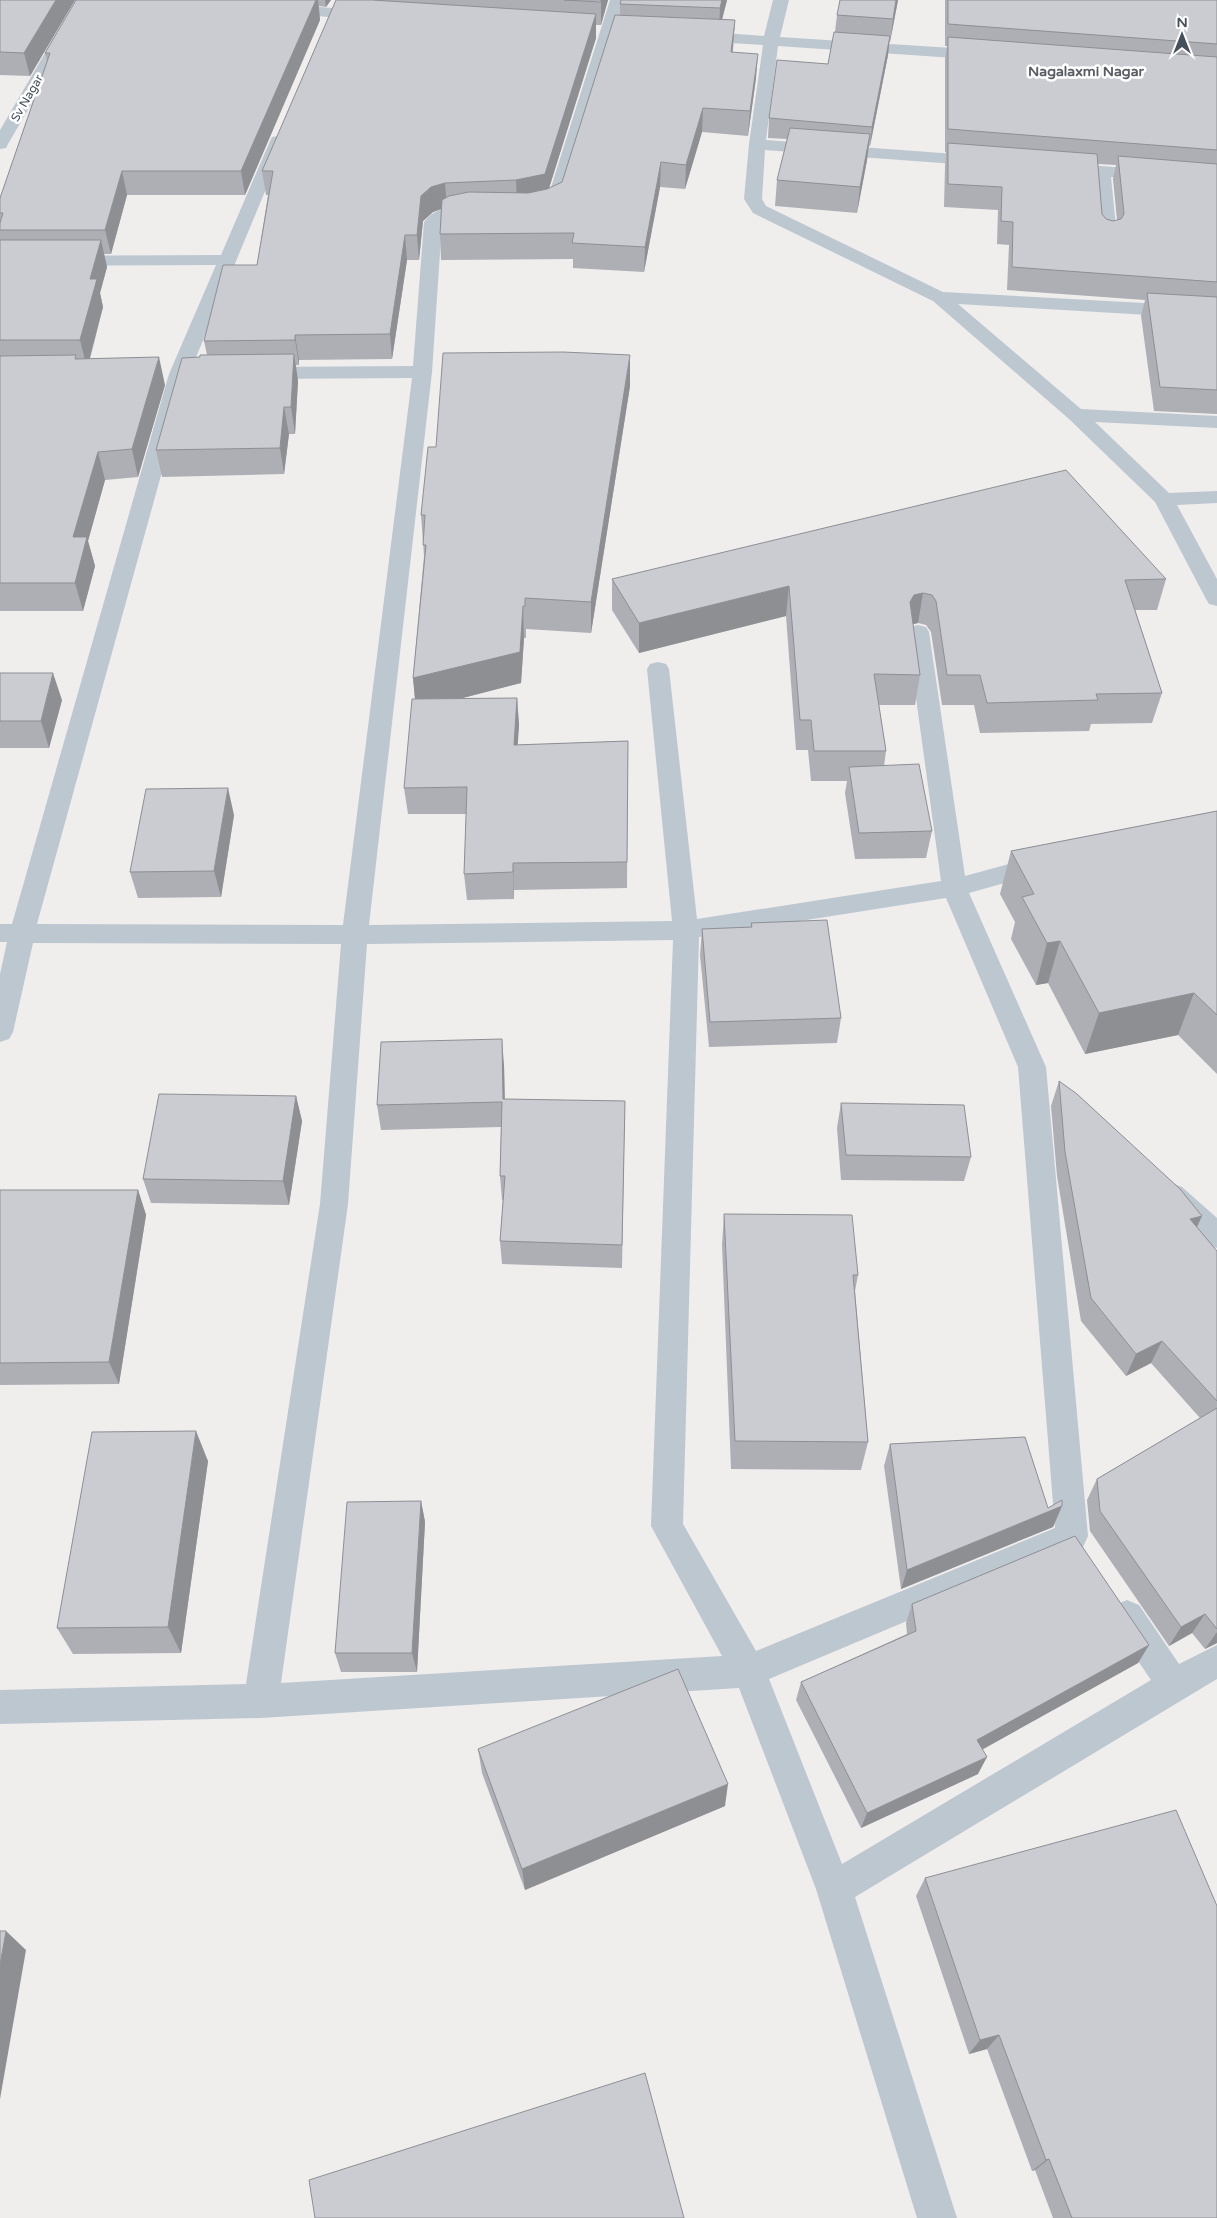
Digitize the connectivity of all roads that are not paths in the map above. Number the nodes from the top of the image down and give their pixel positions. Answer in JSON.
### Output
{"nodes":[{"id":1,"x":84,"y":0,"type":"edge"},
{"id":2,"x":618,"y":0,"type":"edge"},
{"id":3,"x":781,"y":0,"type":"edge"},
{"id":4,"x":264,"y":8,"type":"edge"},
{"id":5,"x":332,"y":15,"type":"edge"},
{"id":6,"x":382,"y":17,"type":"edge"},
{"id":7,"x":685,"y":36,"type":"edge"},
{"id":8,"x":771,"y":40,"type":"junction"},
{"id":9,"x":999,"y":56,"type":"edge"},
{"id":10,"x":286,"y":123,"type":"edge"},
{"id":11,"x":0,"y":144,"type":"edge"},
{"id":12,"x":757,"y":144,"type":"junction"},
{"id":13,"x":993,"y":162,"type":"edge"},
{"id":14,"x":1043,"y":166,"type":"edge"},
{"id":15,"x":1102,"y":170,"type":"junction"},
{"id":16,"x":1217,"y":180,"type":"edge"},
{"id":17,"x":1108,"y":237,"type":"edge"},
{"id":18,"x":227,"y":260,"type":"junction"},
{"id":19,"x":0,"y":261,"type":"edge"},
{"id":20,"x":939,"y":297,"type":"junction"},
{"id":21,"x":1217,"y":313,"type":"edge"},
{"id":22,"x":422,"y":372,"type":"junction"},
{"id":23,"x":237,"y":373,"type":"edge"},
{"id":24,"x":1076,"y":415,"type":"junction"},
{"id":25,"x":1217,"y":422,"type":"edge"},
{"id":26,"x":1217,"y":497,"type":"edge"},
{"id":27,"x":1164,"y":499,"type":"junction"},
{"id":28,"x":1217,"y":599,"type":"edge"},
{"id":29,"x":918,"y":632,"type":"dead end"},
{"id":30,"x":658,"y":670,"type":"dead end"},
{"id":31,"x":1067,"y":858,"type":"edge"},
{"id":32,"x":954,"y":888,"type":"junction"},
{"id":33,"x":686,"y":930,"type":"junction"},
{"id":34,"x":11,"y":933,"type":"edge"},
{"id":35,"x":355,"y":935,"type":"junction"},
{"id":36,"x":0,"y":1032,"type":"edge"},
{"id":37,"x":1032,"y":1067,"type":"junction"},
{"id":38,"x":1061,"y":1093,"type":"edge"},
{"id":39,"x":1153,"y":1178,"type":"edge"},
{"id":40,"x":1217,"y":1236,"type":"edge"},
{"id":41,"x":1110,"y":1591,"type":"edge"},
{"id":42,"x":1217,"y":1662,"type":"edge"},
{"id":43,"x":749,"y":1671,"type":"junction"},
{"id":44,"x":1174,"y":1685,"type":"junction"},
{"id":45,"x":261,"y":1701,"type":"junction"},
{"id":46,"x":0,"y":1707,"type":"edge"},
{"id":47,"x":834,"y":1889,"type":"junction"},
{"id":48,"x":937,"y":2218,"type":"edge"}],
"edges":[{"from":1,"to":11,"type":"street","name":"Sv Nagar"},
{"from":2,"to":22,"type":"street"},
{"from":3,"to":8,"type":"street"},
{"from":4,"to":5,"type":"street"},
{"from":5,"to":6,"type":"street"},
{"from":7,"to":8,"type":"street"},
{"from":8,"to":9,"type":"street"},
{"from":8,"to":12,"type":"street"},
{"from":10,"to":18,"type":"street"},
{"from":12,"to":13,"type":"street"},
{"from":12,"to":20,"type":"street"},
{"from":14,"to":15,"type":"street"},
{"from":15,"to":16,"type":"street"},
{"from":15,"to":17,"type":"street"},
{"from":18,"to":19,"type":"street"},
{"from":18,"to":34,"type":"street"},
{"from":20,"to":21,"type":"street"},
{"from":20,"to":24,"type":"street"},
{"from":22,"to":23,"type":"street"},
{"from":22,"to":35,"type":"street"},
{"from":24,"to":25,"type":"street"},
{"from":24,"to":27,"type":"street"},
{"from":26,"to":27,"type":"street"},
{"from":27,"to":28,"type":"street"},
{"from":29,"to":32,"type":"street"},
{"from":30,"to":33,"type":"street"},
{"from":31,"to":32,"type":"street"},
{"from":32,"to":33,"type":"street"},
{"from":32,"to":37,"type":"street"},
{"from":33,"to":35,"type":"street"},
{"from":33,"to":43,"type":"street"},
{"from":34,"to":35,"type":"street"},
{"from":34,"to":36,"type":"street"},
{"from":35,"to":45,"type":"street"},
{"from":37,"to":38,"type":"street"},
{"from":37,"to":43,"type":"street"},
{"from":39,"to":40,"type":"street"},
{"from":41,"to":44,"type":"street"},
{"from":42,"to":44,"type":"street"},
{"from":43,"to":45,"type":"street"},
{"from":43,"to":47,"type":"street"},
{"from":44,"to":47,"type":"street"},
{"from":45,"to":46,"type":"street"},
{"from":47,"to":48,"type":"street"}]}
